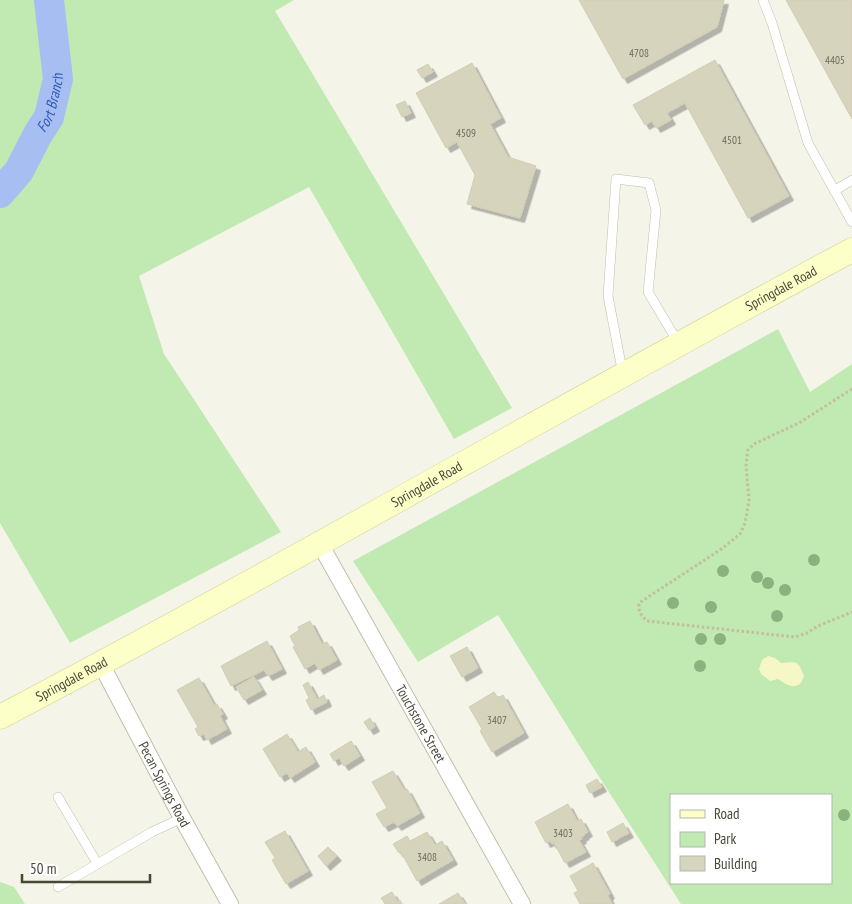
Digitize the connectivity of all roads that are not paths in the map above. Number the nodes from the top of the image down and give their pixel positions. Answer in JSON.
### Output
{"nodes":[{"id":1,"x":763,"y":0,"type":"edge"},
{"id":2,"x":852,"y":180,"type":"edge"},
{"id":3,"x":834,"y":190,"type":"junction"},
{"id":4,"x":852,"y":222,"type":"edge"},
{"id":5,"x":852,"y":250,"type":"edge"},
{"id":6,"x":679,"y":344,"type":"junction"},
{"id":7,"x":623,"y":375,"type":"junction"},
{"id":8,"x":320,"y":544,"type":"junction"},
{"id":9,"x":101,"y":664,"type":"junction"},
{"id":10,"x":0,"y":717,"type":"edge"},
{"id":11,"x":58,"y":797,"type":"dead end"},
{"id":12,"x":182,"y":818,"type":"junction"},
{"id":13,"x":97,"y":863,"type":"junction"},
{"id":14,"x":58,"y":887,"type":"dead end"},
{"id":15,"x":230,"y":904,"type":"edge"},
{"id":16,"x":522,"y":904,"type":"edge"}],
"edges":[{"from":1,"to":3,"type":"lane"},
{"from":2,"to":3,"type":"lane"},
{"from":3,"to":4,"type":"lane"},
{"from":5,"to":6,"type":"main road","name":"Springdale Road"},
{"from":6,"to":7,"type":"main road","name":"Springdale Road"},
{"from":6,"to":7,"type":"lane"},
{"from":7,"to":8,"type":"main road","name":"Springdale Road"},
{"from":8,"to":9,"type":"main road","name":"Springdale Road"},
{"from":8,"to":16,"type":"street","name":"Touchstone Street"},
{"from":9,"to":10,"type":"main road","name":"Springdale Road"},
{"from":9,"to":12,"type":"street","name":"Pecan Springs Road"},
{"from":11,"to":13,"type":"lane"},
{"from":12,"to":13,"type":"lane"},
{"from":12,"to":15,"type":"street","name":"Pecan Springs Road"},
{"from":13,"to":14,"type":"lane"}]}
